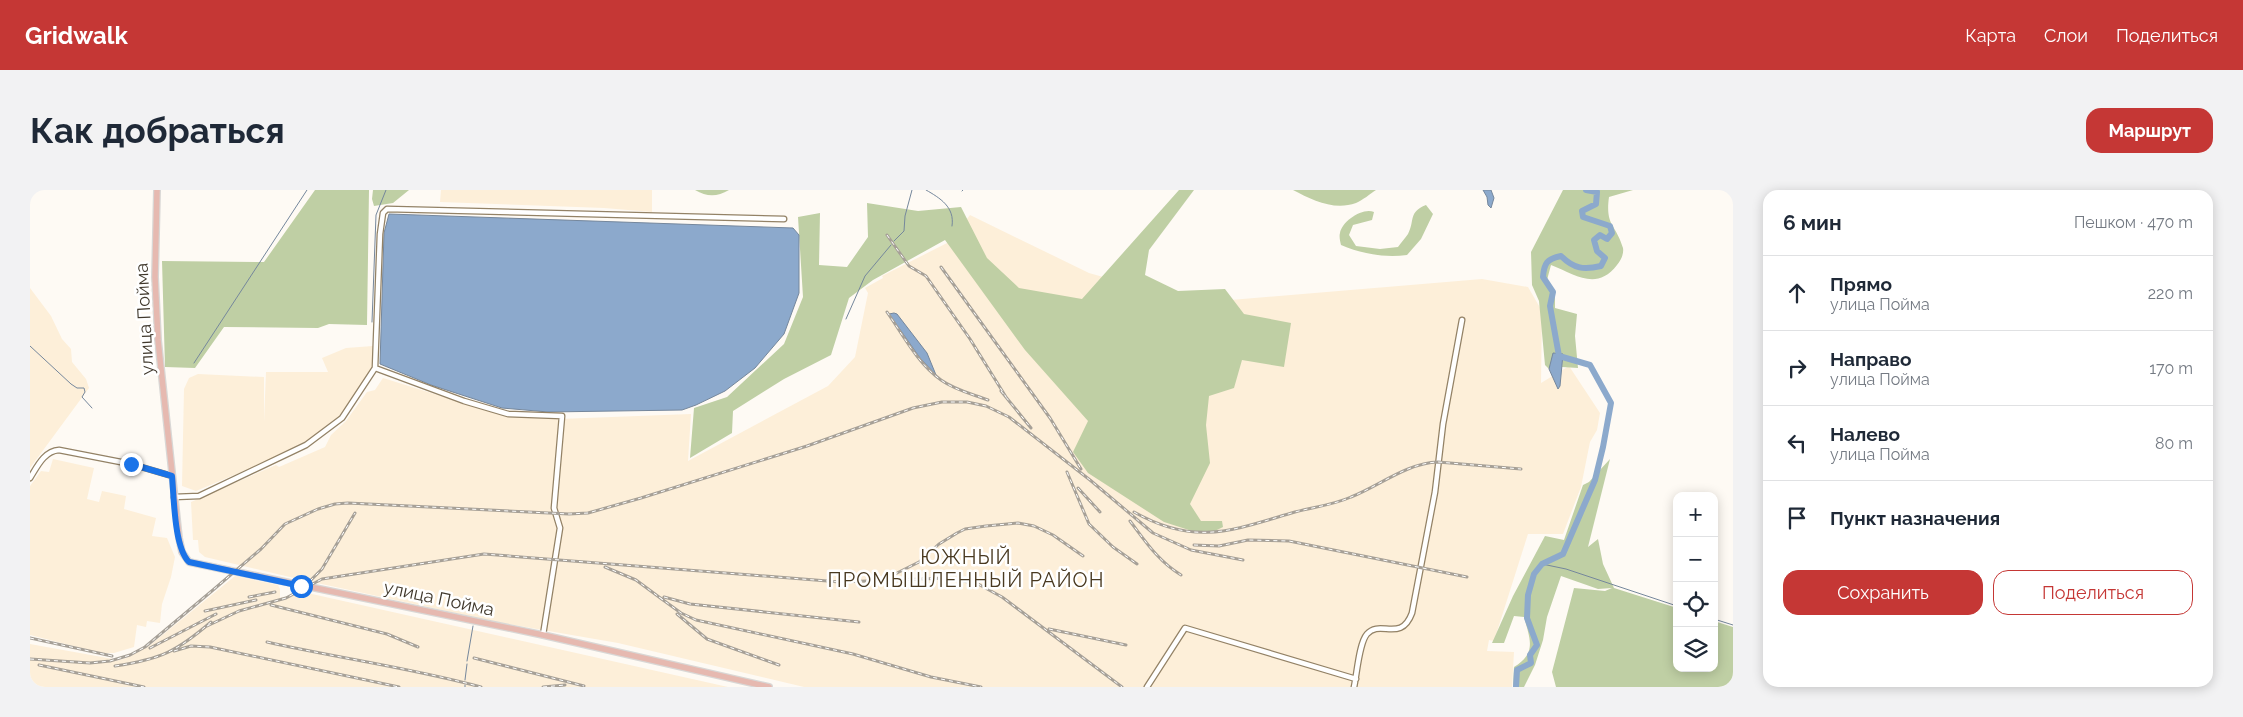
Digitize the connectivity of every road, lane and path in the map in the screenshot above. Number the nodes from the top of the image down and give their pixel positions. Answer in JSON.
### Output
{"nodes":[{"id":1,"x":158,"y":190,"type":"edge"},
{"id":2,"x":784,"y":219,"type":"dead end"},
{"id":3,"x":1462,"y":320,"type":"dead end"},
{"id":4,"x":375,"y":368,"type":"junction"},
{"id":5,"x":172,"y":476,"type":"junction"},
{"id":6,"x":30,"y":478,"type":"edge"},
{"id":7,"x":174,"y":497,"type":"junction"},
{"id":8,"x":543,"y":635,"type":"junction"},
{"id":9,"x":1356,"y":679,"type":"junction"},
{"id":10,"x":769,"y":687,"type":"edge"},
{"id":11,"x":1146,"y":687,"type":"edge"},
{"id":12,"x":1354,"y":687,"type":"edge"}],
"edges":[{"from":1,"to":5,"type":"main road","name":"улица Пойма"},
{"from":2,"to":4,"type":"street"},
{"from":3,"to":9,"type":"street"},
{"from":4,"to":7,"type":"street"},
{"from":4,"to":8,"type":"street"},
{"from":5,"to":6,"type":"street"},
{"from":5,"to":7,"type":"main road","name":"улица Пойма"},
{"from":7,"to":8,"type":"main road","name":"улица Пойма"},
{"from":8,"to":10,"type":"main road","name":"улица Пойма"},
{"from":9,"to":11,"type":"street"},
{"from":9,"to":12,"type":"street"}]}
